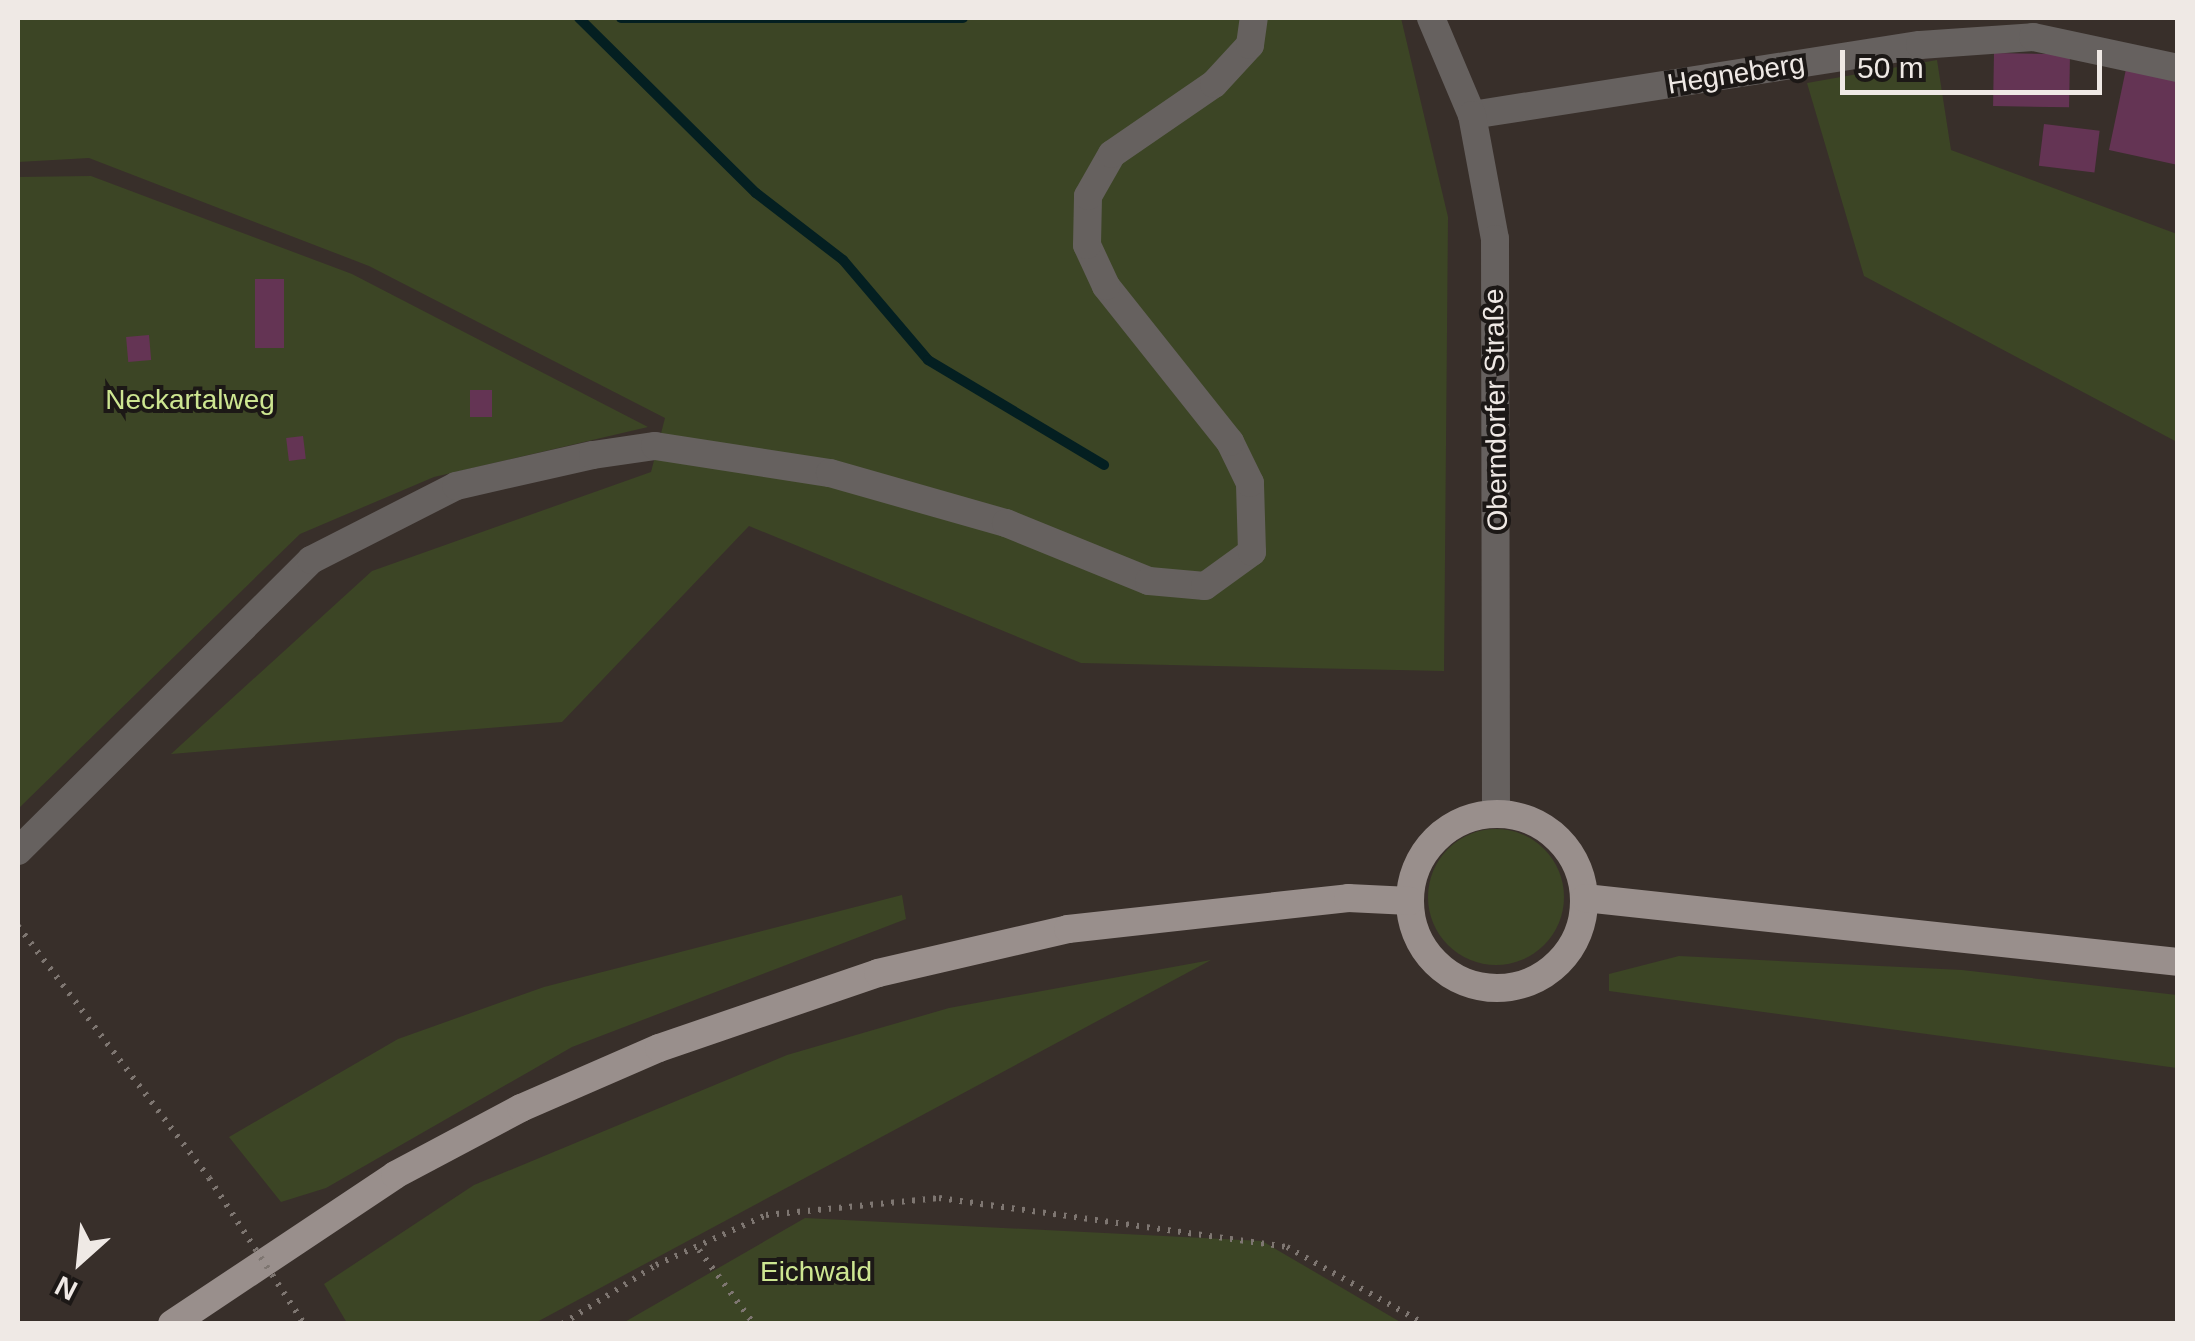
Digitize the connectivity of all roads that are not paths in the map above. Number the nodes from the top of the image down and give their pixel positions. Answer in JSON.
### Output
{"nodes":[{"id":1,"x":1254,"y":18,"type":"edge"},
{"id":2,"x":1431,"y":18,"type":"edge"},
{"id":3,"x":2178,"y":68,"type":"edge"},
{"id":4,"x":1472,"y":115,"type":"junction"},
{"id":5,"x":1496,"y":813,"type":"junction"},
{"id":6,"x":18,"y":851,"type":"edge"},
{"id":7,"x":1586,"y":898,"type":"junction"},
{"id":8,"x":1410,"y":901,"type":"junction"},
{"id":9,"x":2178,"y":962,"type":"edge"},
{"id":10,"x":172,"y":1324,"type":"edge"}],
"edges":[{"from":1,"to":6,"type":"street"},
{"from":2,"to":4,"type":"street","name":"Oberndorfer Straße"},
{"from":3,"to":4,"type":"street","name":"Hegneberg"},
{"from":4,"to":5,"type":"street","name":"Oberndorfer Straße"},
{"from":5,"to":7,"type":"main road"},
{"from":5,"to":8,"type":"main road"},
{"from":7,"to":8,"type":"main road"},
{"from":7,"to":9,"type":"main road"},
{"from":8,"to":10,"type":"main road"}]}
